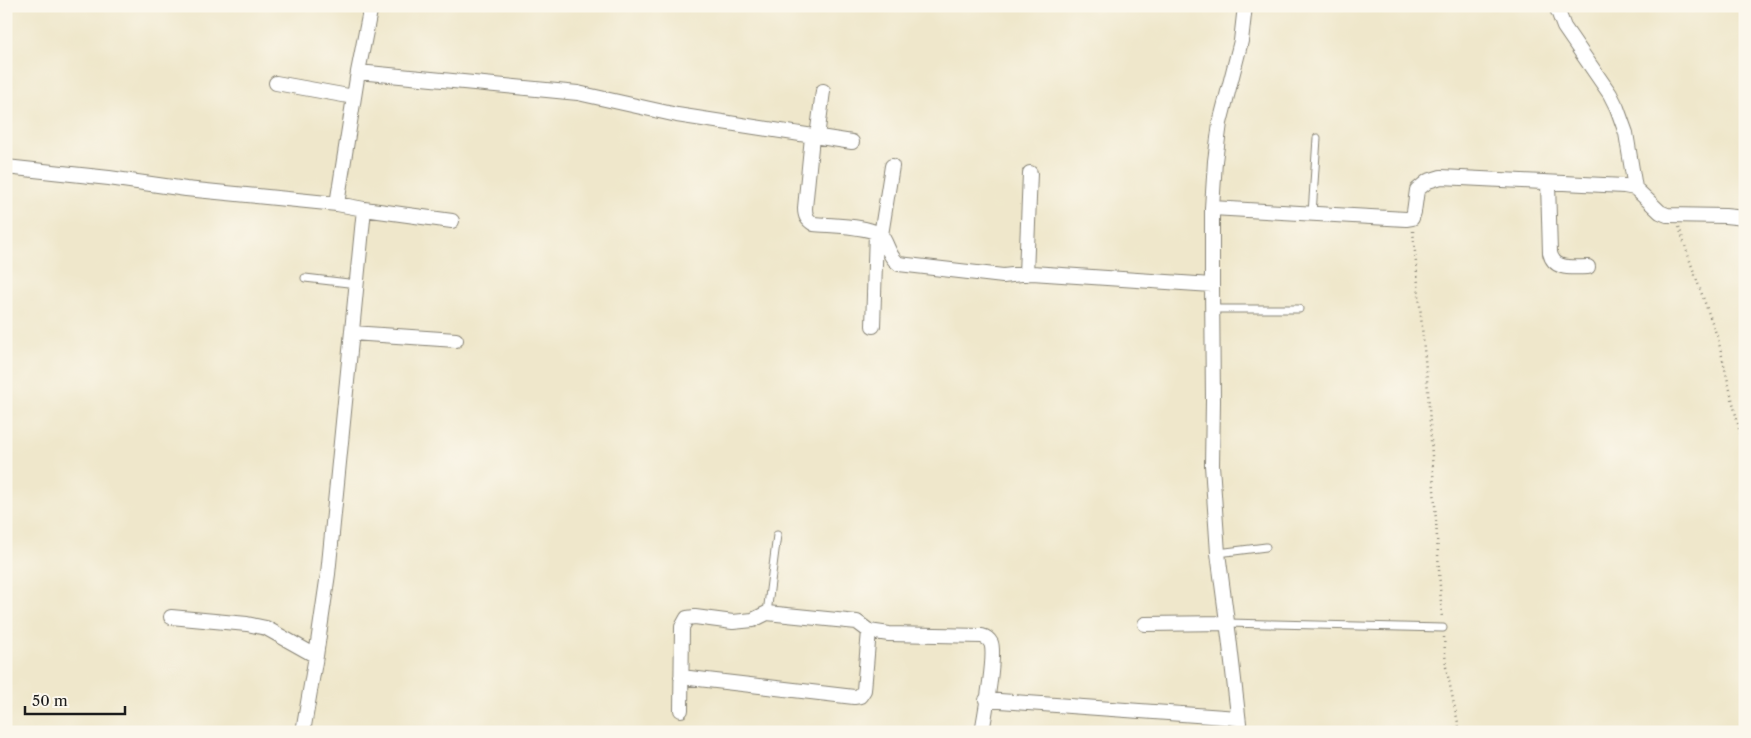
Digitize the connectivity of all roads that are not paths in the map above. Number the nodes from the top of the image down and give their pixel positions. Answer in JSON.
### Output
{"nodes":[{"id":1,"x":371,"y":6,"type":"edge"},
{"id":2,"x":1246,"y":6,"type":"edge"},
{"id":3,"x":1556,"y":6,"type":"edge"},
{"id":4,"x":358,"y":72,"type":"junction"},
{"id":5,"x":276,"y":83,"type":"dead end"},
{"id":6,"x":822,"y":91,"type":"dead end"},
{"id":7,"x":354,"y":97,"type":"junction"},
{"id":8,"x":814,"y":137,"type":"junction"},
{"id":9,"x":1317,"y":138,"type":"dead end"},
{"id":10,"x":852,"y":142,"type":"dead end"},
{"id":11,"x":892,"y":166,"type":"dead end"},
{"id":12,"x":6,"y":167,"type":"edge"},
{"id":13,"x":1030,"y":173,"type":"dead end"},
{"id":14,"x":1548,"y":183,"type":"junction"},
{"id":15,"x":1635,"y":188,"type":"junction"},
{"id":16,"x":337,"y":204,"type":"junction"},
{"id":17,"x":1212,"y":208,"type":"junction"},
{"id":18,"x":364,"y":210,"type":"junction"},
{"id":19,"x":1312,"y":214,"type":"junction"},
{"id":20,"x":1745,"y":218,"type":"edge"},
{"id":21,"x":452,"y":221,"type":"dead end"},
{"id":22,"x":878,"y":234,"type":"junction"},
{"id":23,"x":1588,"y":267,"type":"dead end"},
{"id":24,"x":1026,"y":274,"type":"junction"},
{"id":25,"x":306,"y":278,"type":"dead end"},
{"id":26,"x":357,"y":284,"type":"junction"},
{"id":27,"x":1212,"y":285,"type":"junction"},
{"id":28,"x":1212,"y":309,"type":"junction"},
{"id":29,"x":1299,"y":310,"type":"dead end"},
{"id":30,"x":873,"y":326,"type":"dead end"},
{"id":31,"x":352,"y":333,"type":"junction"},
{"id":32,"x":456,"y":340,"type":"dead end"},
{"id":33,"x":776,"y":535,"type":"dead end"},
{"id":34,"x":1266,"y":547,"type":"dead end"},
{"id":35,"x":1218,"y":552,"type":"junction"},
{"id":36,"x":767,"y":613,"type":"junction"},
{"id":37,"x":171,"y":617,"type":"dead end"},
{"id":38,"x":1228,"y":623,"type":"junction"},
{"id":39,"x":1144,"y":624,"type":"dead end"},
{"id":40,"x":1443,"y":628,"type":"road end"},
{"id":41,"x":869,"y":630,"type":"junction"},
{"id":42,"x":316,"y":656,"type":"junction"},
{"id":43,"x":681,"y":677,"type":"junction"},
{"id":44,"x":986,"y":700,"type":"junction"},
{"id":45,"x":681,"y":710,"type":"dead end"},
{"id":46,"x":1239,"y":725,"type":"edge"},
{"id":47,"x":303,"y":732,"type":"edge"},
{"id":48,"x":982,"y":732,"type":"edge"}],
"edges":[{"from":1,"to":4,"type":"street"},
{"from":2,"to":17,"type":"street"},
{"from":3,"to":15,"type":"street"},
{"from":4,"to":7,"type":"street"},
{"from":4,"to":8,"type":"street"},
{"from":5,"to":7,"type":"street"},
{"from":6,"to":8,"type":"street"},
{"from":7,"to":16,"type":"street"},
{"from":8,"to":10,"type":"street"},
{"from":8,"to":22,"type":"street"},
{"from":9,"to":19,"type":"lane"},
{"from":11,"to":22,"type":"street"},
{"from":12,"to":16,"type":"street"},
{"from":13,"to":24,"type":"street"},
{"from":14,"to":15,"type":"street"},
{"from":14,"to":19,"type":"street"},
{"from":14,"to":23,"type":"street"},
{"from":15,"to":20,"type":"street"},
{"from":16,"to":18,"type":"street"},
{"from":17,"to":19,"type":"street"},
{"from":17,"to":27,"type":"street"},
{"from":18,"to":21,"type":"street"},
{"from":18,"to":26,"type":"street"},
{"from":22,"to":24,"type":"street"},
{"from":22,"to":30,"type":"street"},
{"from":24,"to":27,"type":"street"},
{"from":25,"to":26,"type":"lane"},
{"from":26,"to":31,"type":"street"},
{"from":27,"to":28,"type":"street"},
{"from":28,"to":29,"type":"lane"},
{"from":28,"to":35,"type":"street"},
{"from":31,"to":32,"type":"street"},
{"from":31,"to":42,"type":"street"},
{"from":33,"to":36,"type":"lane"},
{"from":34,"to":35,"type":"lane"},
{"from":35,"to":38,"type":"street"},
{"from":36,"to":41,"type":"street"},
{"from":36,"to":43,"type":"street"},
{"from":37,"to":42,"type":"street"},
{"from":38,"to":39,"type":"street"},
{"from":38,"to":40,"type":"lane"},
{"from":38,"to":46,"type":"street"},
{"from":41,"to":43,"type":"street"},
{"from":41,"to":44,"type":"street"},
{"from":42,"to":47,"type":"street"},
{"from":43,"to":45,"type":"street"},
{"from":44,"to":46,"type":"street"},
{"from":44,"to":48,"type":"street"}]}
